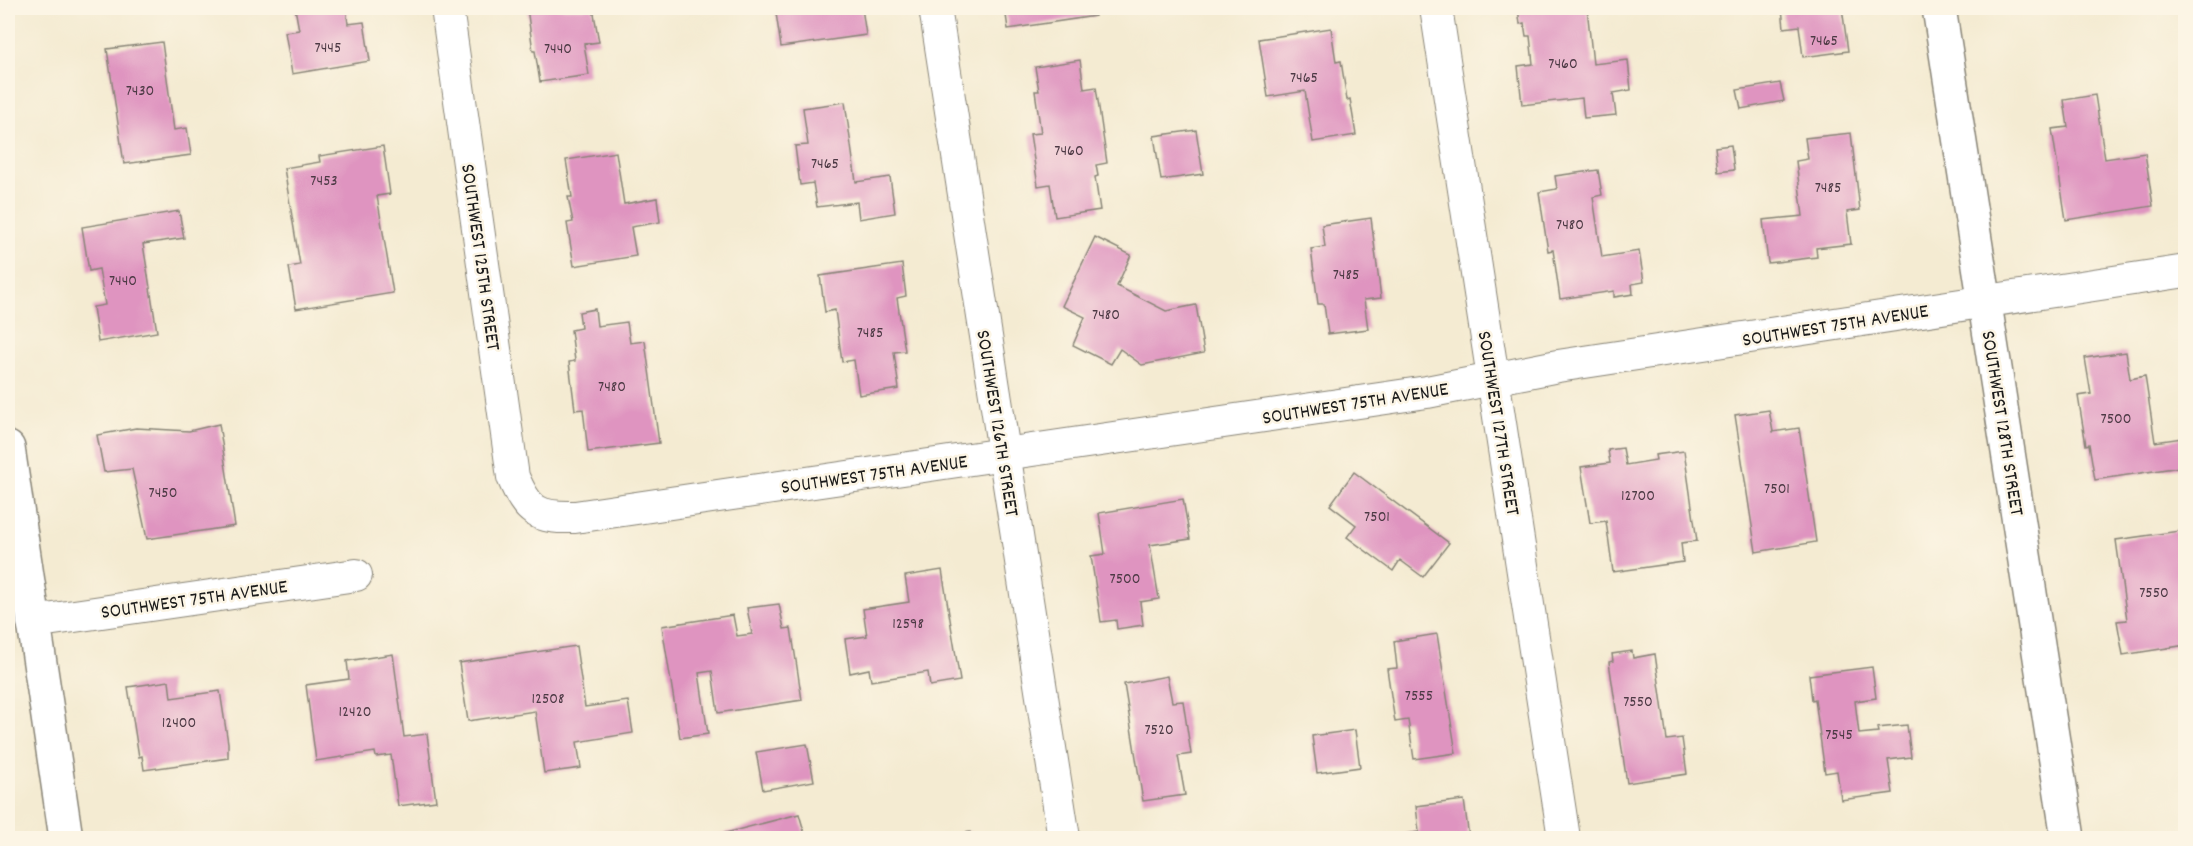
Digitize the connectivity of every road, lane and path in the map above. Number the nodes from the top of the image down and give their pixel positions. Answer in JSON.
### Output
{"nodes":[{"id":1,"x":447,"y":8,"type":"edge"},
{"id":2,"x":935,"y":8,"type":"edge"},
{"id":3,"x":1436,"y":8,"type":"edge"},
{"id":4,"x":1939,"y":8,"type":"edge"},
{"id":5,"x":2186,"y":271,"type":"edge"},
{"id":6,"x":1985,"y":302,"type":"junction"},
{"id":7,"x":1493,"y":379,"type":"junction"},
{"id":8,"x":8,"y":448,"type":"edge"},
{"id":9,"x":1004,"y":454,"type":"junction"},
{"id":10,"x":526,"y":504,"type":"joint"},
{"id":11,"x":356,"y":574,"type":"dead end"},
{"id":12,"x":33,"y":622,"type":"junction"},
{"id":13,"x":66,"y":838,"type":"edge"},
{"id":14,"x":1064,"y":838,"type":"edge"},
{"id":15,"x":1564,"y":838,"type":"edge"},
{"id":16,"x":2068,"y":838,"type":"edge"}],
"edges":[{"from":1,"to":10,"type":"street","name":"SOUTHWEST 125TH STREET"},
{"from":2,"to":9,"type":"street","name":"SOUTHWEST 126TH STREET"},
{"from":3,"to":7,"type":"street","name":"SOUTHWEST 127TH STREET"},
{"from":4,"to":6,"type":"street","name":"SOUTHWEST 128TH STREET"},
{"from":5,"to":6,"type":"street","name":"SOUTHWEST 75TH AVENUE"},
{"from":6,"to":7,"type":"street","name":"SOUTHWEST 75TH AVENUE"},
{"from":6,"to":16,"type":"street","name":"SOUTHWEST 128TH STREET"},
{"from":7,"to":9,"type":"street","name":"SOUTHWEST 75TH AVENUE"},
{"from":7,"to":15,"type":"street","name":"SOUTHWEST 127TH STREET"},
{"from":8,"to":12,"type":"street"},
{"from":9,"to":10,"type":"street","name":"SOUTHWEST 75TH AVENUE"},
{"from":9,"to":14,"type":"street","name":"SOUTHWEST 126TH STREET"},
{"from":11,"to":12,"type":"street","name":"SOUTHWEST 75TH AVENUE"},
{"from":12,"to":13,"type":"street"}]}
